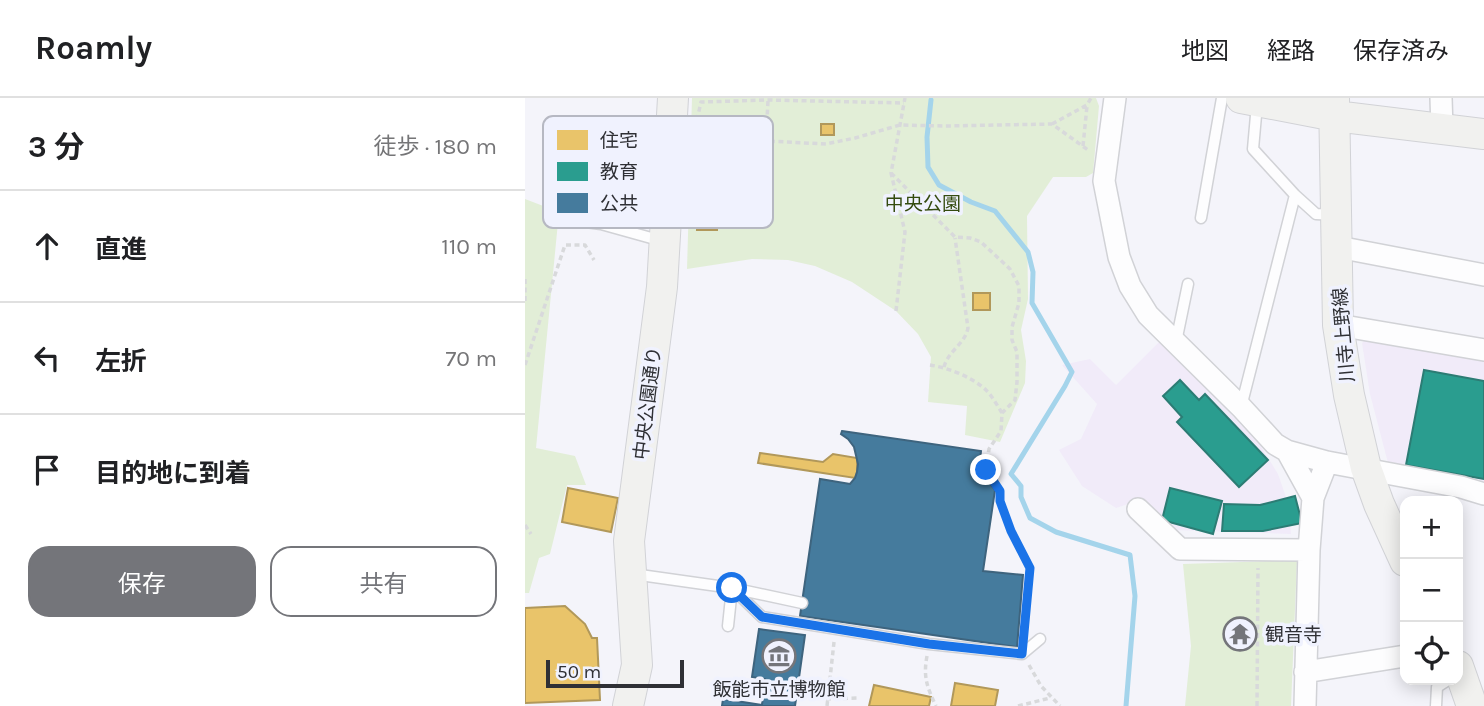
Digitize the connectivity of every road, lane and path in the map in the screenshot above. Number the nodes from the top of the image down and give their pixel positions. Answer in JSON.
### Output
{"nodes":[{"id":1,"x":673,"y":98,"type":"edge"},
{"id":2,"x":1091,"y":98,"type":"edge"},
{"id":3,"x":1115,"y":98,"type":"edge"},
{"id":4,"x":1221,"y":98,"type":"edge"},
{"id":5,"x":1441,"y":98,"type":"edge"},
{"id":6,"x":768,"y":100,"type":"junction"},
{"id":7,"x":904,"y":100,"type":"edge"},
{"id":8,"x":1249,"y":100,"type":"edge"},
{"id":9,"x":1087,"y":105,"type":"junction"},
{"id":10,"x":1335,"y":107,"type":"edge"},
{"id":11,"x":672,"y":116,"type":"edge"},
{"id":12,"x":698,"y":116,"type":"edge"},
{"id":13,"x":767,"y":116,"type":"edge"},
{"id":14,"x":1052,"y":124,"type":"junction"},
{"id":15,"x":900,"y":125,"type":"junction"},
{"id":16,"x":1442,"y":129,"type":"junction"},
{"id":17,"x":1484,"y":134,"type":"edge"},
{"id":18,"x":773,"y":141,"type":"edge"},
{"id":19,"x":1083,"y":146,"type":"junction"},
{"id":20,"x":1106,"y":160,"type":"junction"},
{"id":21,"x":891,"y":173,"type":"junction"},
{"id":22,"x":1295,"y":195,"type":"junction"},
{"id":23,"x":1337,"y":215,"type":"junction"},
{"id":24,"x":1201,"y":218,"type":"dead end"},
{"id":25,"x":615,"y":228,"type":"edge"},
{"id":26,"x":665,"y":228,"type":"edge"},
{"id":27,"x":955,"y":237,"type":"junction"},
{"id":28,"x":664,"y":242,"type":"junction"},
{"id":29,"x":1338,"y":247,"type":"junction"},
{"id":30,"x":594,"y":260,"type":"dead end"},
{"id":31,"x":1484,"y":275,"type":"edge"},
{"id":32,"x":525,"y":279,"type":"edge"},
{"id":33,"x":1188,"y":284,"type":"dead end"},
{"id":34,"x":525,"y":304,"type":"edge"},
{"id":35,"x":896,"y":312,"type":"dead end"},
{"id":36,"x":1338,"y":325,"type":"junction"},
{"id":37,"x":1175,"y":342,"type":"junction"},
{"id":38,"x":525,"y":347,"type":"edge"},
{"id":39,"x":1484,"y":350,"type":"edge"},
{"id":40,"x":531,"y":351,"type":"junction"},
{"id":41,"x":525,"y":365,"type":"edge"},
{"id":42,"x":930,"y":365,"type":"dead end"},
{"id":43,"x":944,"y":367,"type":"junction"},
{"id":44,"x":1241,"y":407,"type":"junction"},
{"id":45,"x":1002,"y":413,"type":"junction"},
{"id":46,"x":1287,"y":451,"type":"junction"},
{"id":47,"x":1327,"y":461,"type":"junction"},
{"id":48,"x":1366,"y":468,"type":"junction"},
{"id":49,"x":1484,"y":494,"type":"edge"},
{"id":50,"x":1313,"y":499,"type":"junction"},
{"id":51,"x":1138,"y":509,"type":"dead end"},
{"id":52,"x":525,"y":525,"type":"edge"},
{"id":53,"x":531,"y":534,"type":"dead end"},
{"id":54,"x":1258,"y":550,"type":"junction"},
{"id":55,"x":1309,"y":550,"type":"junction"},
{"id":56,"x":1404,"y":559,"type":"edge"},
{"id":57,"x":630,"y":574,"type":"junction"},
{"id":58,"x":732,"y":588,"type":"junction"},
{"id":59,"x":802,"y":603,"type":"dead end"},
{"id":60,"x":728,"y":626,"type":"dead end"},
{"id":61,"x":836,"y":629,"type":"junction"},
{"id":62,"x":1040,"y":639,"type":"dead end"},
{"id":63,"x":929,"y":644,"type":"junction"},
{"id":64,"x":1022,"y":654,"type":"junction"},
{"id":65,"x":1400,"y":657,"type":"edge"},
{"id":66,"x":1305,"y":672,"type":"junction"},
{"id":67,"x":1440,"y":685,"type":"edge"},
{"id":68,"x":1462,"y":685,"type":"edge"},
{"id":69,"x":860,"y":698,"type":"dead end"},
{"id":70,"x":1051,"y":698,"type":"junction"},
{"id":71,"x":826,"y":699,"type":"junction"},
{"id":72,"x":628,"y":706,"type":"edge"},
{"id":73,"x":827,"y":706,"type":"edge"},
{"id":74,"x":936,"y":706,"type":"edge"},
{"id":75,"x":1018,"y":706,"type":"edge"},
{"id":76,"x":1059,"y":706,"type":"edge"},
{"id":77,"x":1257,"y":706,"type":"edge"},
{"id":78,"x":1305,"y":706,"type":"edge"},
{"id":79,"x":1436,"y":706,"type":"edge"},
{"id":80,"x":1472,"y":706,"type":"edge"}],
"edges":[{"from":1,"to":11,"type":"street","name":"中央公園通り"},
{"from":2,"to":9,"type":"path"},
{"from":3,"to":20,"type":"street"},
{"from":4,"to":24,"type":"lane"},
{"from":5,"to":16,"type":"street"},
{"from":6,"to":7,"type":"path"},
{"from":6,"to":12,"type":"path"},
{"from":6,"to":13,"type":"path"},
{"from":7,"to":15,"type":"path"},
{"from":8,"to":10,"type":"street"},
{"from":8,"to":22,"type":"lane"},
{"from":9,"to":14,"type":"path"},
{"from":9,"to":19,"type":"path"},
{"from":10,"to":16,"type":"street"},
{"from":10,"to":23,"type":"street","name":"川寺上野線"},
{"from":14,"to":15,"type":"path"},
{"from":14,"to":19,"type":"path"},
{"from":15,"to":18,"type":"path"},
{"from":15,"to":21,"type":"path"},
{"from":16,"to":17,"type":"street"},
{"from":19,"to":20,"type":"path"},
{"from":20,"to":37,"type":"street"},
{"from":21,"to":27,"type":"path"},
{"from":21,"to":35,"type":"path"},
{"from":22,"to":23,"type":"lane"},
{"from":22,"to":44,"type":"lane"},
{"from":23,"to":29,"type":"street","name":"川寺上野線"},
{"from":25,"to":28,"type":"lane"},
{"from":26,"to":28,"type":"street","name":"中央公園通り"},
{"from":27,"to":43,"type":"path"},
{"from":27,"to":45,"type":"path"},
{"from":28,"to":57,"type":"street","name":"中央公園通り"},
{"from":29,"to":31,"type":"street"},
{"from":29,"to":36,"type":"street","name":"川寺上野線"},
{"from":30,"to":40,"type":"path"},
{"from":32,"to":34,"type":"path"},
{"from":33,"to":37,"type":"lane"},
{"from":36,"to":39,"type":"street"},
{"from":36,"to":48,"type":"street","name":"川寺上野線"},
{"from":37,"to":44,"type":"street"},
{"from":38,"to":40,"type":"path"},
{"from":40,"to":41,"type":"path"},
{"from":42,"to":43,"type":"path"},
{"from":43,"to":45,"type":"path"},
{"from":44,"to":46,"type":"street"},
{"from":45,"to":64,"type":"path"},
{"from":46,"to":47,"type":"street"},
{"from":46,"to":50,"type":"street"},
{"from":47,"to":48,"type":"street"},
{"from":47,"to":50,"type":"street"},
{"from":48,"to":49,"type":"street"},
{"from":48,"to":56,"type":"street","name":"川寺上野線"},
{"from":50,"to":55,"type":"street"},
{"from":51,"to":54,"type":"street"},
{"from":52,"to":53,"type":"path"},
{"from":54,"to":55,"type":"street"},
{"from":54,"to":77,"type":"path"},
{"from":55,"to":66,"type":"street"},
{"from":57,"to":58,"type":"lane"},
{"from":57,"to":72,"type":"street","name":"中央公園通り"},
{"from":58,"to":59,"type":"lane"},
{"from":58,"to":60,"type":"lane"},
{"from":58,"to":61,"type":"lane"},
{"from":61,"to":63,"type":"lane"},
{"from":61,"to":71,"type":"path"},
{"from":62,"to":64,"type":"lane"},
{"from":63,"to":64,"type":"lane"},
{"from":63,"to":74,"type":"path"},
{"from":64,"to":70,"type":"path"},
{"from":65,"to":66,"type":"street"},
{"from":66,"to":78,"type":"street"},
{"from":67,"to":79,"type":"lane"},
{"from":68,"to":80,"type":"street"},
{"from":69,"to":71,"type":"path"},
{"from":70,"to":75,"type":"path"},
{"from":70,"to":76,"type":"path"},
{"from":71,"to":73,"type":"path"}]}
